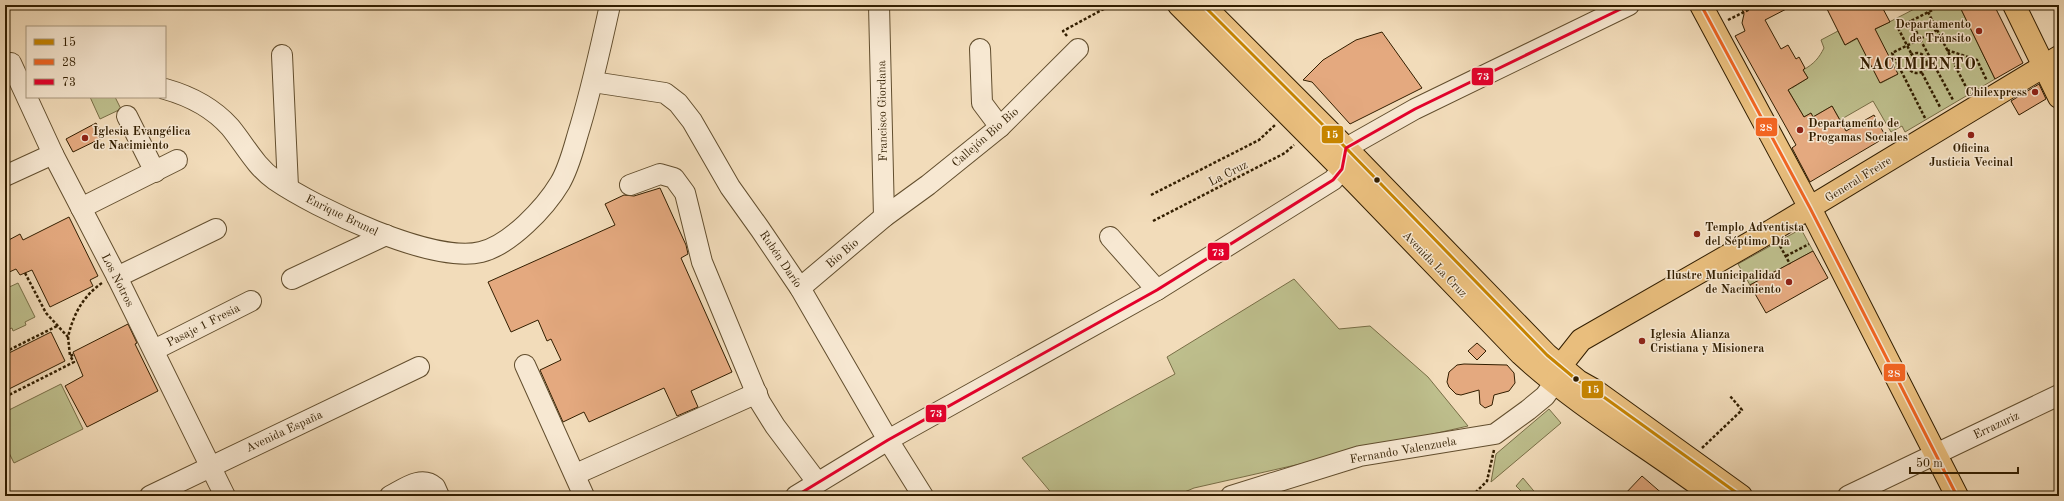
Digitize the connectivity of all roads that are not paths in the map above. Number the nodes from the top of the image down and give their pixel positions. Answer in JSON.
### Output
{"nodes":[{"id":1,"x":610,"y":5,"type":"edge"},
{"id":2,"x":879,"y":5,"type":"edge"},
{"id":3,"x":1179,"y":5,"type":"edge"},
{"id":4,"x":1203,"y":5,"type":"edge"},
{"id":5,"x":1628,"y":5,"type":"edge"},
{"id":6,"x":1701,"y":5,"type":"edge"},
{"id":7,"x":2014,"y":5,"type":"edge"},
{"id":8,"x":980,"y":49,"type":"dead end"},
{"id":9,"x":1078,"y":49,"type":"road end"},
{"id":10,"x":282,"y":55,"type":"dead end"},
{"id":11,"x":2052,"y":62,"type":"edge"},
{"id":12,"x":14,"y":64,"type":"edge"},
{"id":13,"x":593,"y":82,"type":"junction"},
{"id":14,"x":166,"y":89,"type":"edge"},
{"id":15,"x":26,"y":92,"type":"edge"},
{"id":16,"x":2059,"y":97,"type":"edge"},
{"id":17,"x":29,"y":98,"type":"edge"},
{"id":18,"x":127,"y":116,"type":"dead end"},
{"id":19,"x":1000,"y":127,"type":"junction"},
{"id":20,"x":53,"y":154,"type":"junction"},
{"id":21,"x":1344,"y":159,"type":"junction"},
{"id":22,"x":177,"y":160,"type":"dead end"},
{"id":23,"x":155,"y":172,"type":"junction"},
{"id":24,"x":5,"y":176,"type":"edge"},
{"id":25,"x":630,"y":184,"type":"dead end"},
{"id":26,"x":288,"y":187,"type":"junction"},
{"id":27,"x":81,"y":208,"type":"junction"},
{"id":28,"x":1810,"y":208,"type":"junction"},
{"id":29,"x":884,"y":217,"type":"junction"},
{"id":30,"x":216,"y":229,"type":"dead end"},
{"id":31,"x":386,"y":235,"type":"junction"},
{"id":32,"x":1110,"y":237,"type":"dead end"},
{"id":33,"x":117,"y":276,"type":"junction"},
{"id":34,"x":292,"y":279,"type":"dead end"},
{"id":35,"x":800,"y":288,"type":"junction"},
{"id":36,"x":1156,"y":290,"type":"junction"},
{"id":37,"x":251,"y":301,"type":"dead end"},
{"id":38,"x":154,"y":350,"type":"junction"},
{"id":39,"x":525,"y":365,"type":"dead end"},
{"id":40,"x":419,"y":367,"type":"dead end"},
{"id":41,"x":1558,"y":377,"type":"junction"},
{"id":42,"x":757,"y":393,"type":"junction"},
{"id":43,"x":2059,"y":395,"type":"edge"},
{"id":44,"x":888,"y":440,"type":"junction"},
{"id":45,"x":1935,"y":453,"type":"junction"},
{"id":46,"x":210,"y":466,"type":"junction"},
{"id":47,"x":576,"y":474,"type":"junction"},
{"id":48,"x":817,"y":482,"type":"junction"},
{"id":49,"x":150,"y":496,"type":"edge"},
{"id":50,"x":225,"y":496,"type":"edge"},
{"id":51,"x":390,"y":496,"type":"edge"},
{"id":52,"x":439,"y":496,"type":"edge"},
{"id":53,"x":584,"y":496,"type":"edge"},
{"id":54,"x":796,"y":496,"type":"edge"},
{"id":55,"x":923,"y":496,"type":"edge"},
{"id":56,"x":1231,"y":496,"type":"edge"},
{"id":57,"x":1714,"y":496,"type":"edge"},
{"id":58,"x":1741,"y":496,"type":"edge"},
{"id":59,"x":1848,"y":496,"type":"edge"},
{"id":60,"x":1957,"y":496,"type":"edge"}],
"edges":[{"from":1,"to":13,"type":"street","name":"Enrique Brunel"},
{"from":2,"to":29,"type":"street","name":"Francisco Giordana"},
{"from":3,"to":21,"type":"main road","name":"Avenida La Cruz"},
{"from":4,"to":21,"type":"main road","name":"Avenida La Cruz"},
{"from":5,"to":21,"type":"street"},
{"from":6,"to":28,"type":"main road"},
{"from":7,"to":11,"type":"main road"},
{"from":8,"to":19,"type":"street"},
{"from":9,"to":19,"type":"street","name":"Callejón Bio Bio"},
{"from":10,"to":26,"type":"street"},
{"from":11,"to":16,"type":"main road"},
{"from":11,"to":28,"type":"main road","name":"General Freire"},
{"from":12,"to":15,"type":"street","name":"Los Notros"},
{"from":13,"to":31,"type":"street","name":"Enrique Brunel"},
{"from":13,"to":35,"type":"street","name":"Rubén Darío"},
{"from":14,"to":26,"type":"street","name":"Enrique Brunel"},
{"from":17,"to":20,"type":"street","name":"Los Notros"},
{"from":18,"to":23,"type":"street"},
{"from":19,"to":29,"type":"street","name":"Callejón Bio Bio"},
{"from":20,"to":24,"type":"street"},
{"from":20,"to":27,"type":"street","name":"Los Notros"},
{"from":21,"to":36,"type":"street"},
{"from":21,"to":41,"type":"main road","name":"Avenida La Cruz"},
{"from":22,"to":23,"type":"street"},
{"from":23,"to":27,"type":"street"},
{"from":25,"to":42,"type":"street"},
{"from":26,"to":31,"type":"street","name":"Enrique Brunel"},
{"from":27,"to":33,"type":"street","name":"Los Notros"},
{"from":28,"to":41,"type":"main road","name":"General Freire"},
{"from":28,"to":45,"type":"main road"},
{"from":29,"to":35,"type":"street","name":"Bio Bio"},
{"from":30,"to":33,"type":"street"},
{"from":31,"to":34,"type":"street"},
{"from":32,"to":36,"type":"street"},
{"from":33,"to":38,"type":"street","name":"Los Notros"},
{"from":35,"to":44,"type":"street","name":"Rubén Darío"},
{"from":36,"to":44,"type":"street"},
{"from":37,"to":38,"type":"street","name":"Pasaje 1 Fresia"},
{"from":38,"to":46,"type":"street","name":"Los Notros"},
{"from":39,"to":47,"type":"street"},
{"from":40,"to":46,"type":"street","name":"Avenida España"},
{"from":41,"to":56,"type":"street","name":"Fernando Valenzuela"},
{"from":41,"to":57,"type":"main road","name":"Avenida La Cruz"},
{"from":41,"to":58,"type":"main road","name":"Avenida La Cruz"},
{"from":42,"to":47,"type":"street"},
{"from":42,"to":48,"type":"street"},
{"from":43,"to":45,"type":"street","name":"Errazuriz"},
{"from":44,"to":48,"type":"street"},
{"from":44,"to":55,"type":"street","name":"Rubén Darío"},
{"from":45,"to":59,"type":"street","name":"Errazuriz"},
{"from":45,"to":60,"type":"main road"},
{"from":46,"to":49,"type":"street","name":"Avenida España"},
{"from":46,"to":50,"type":"street","name":"Los Notros"},
{"from":47,"to":53,"type":"street"},
{"from":48,"to":54,"type":"street"},
{"from":51,"to":52,"type":"street"}]}
